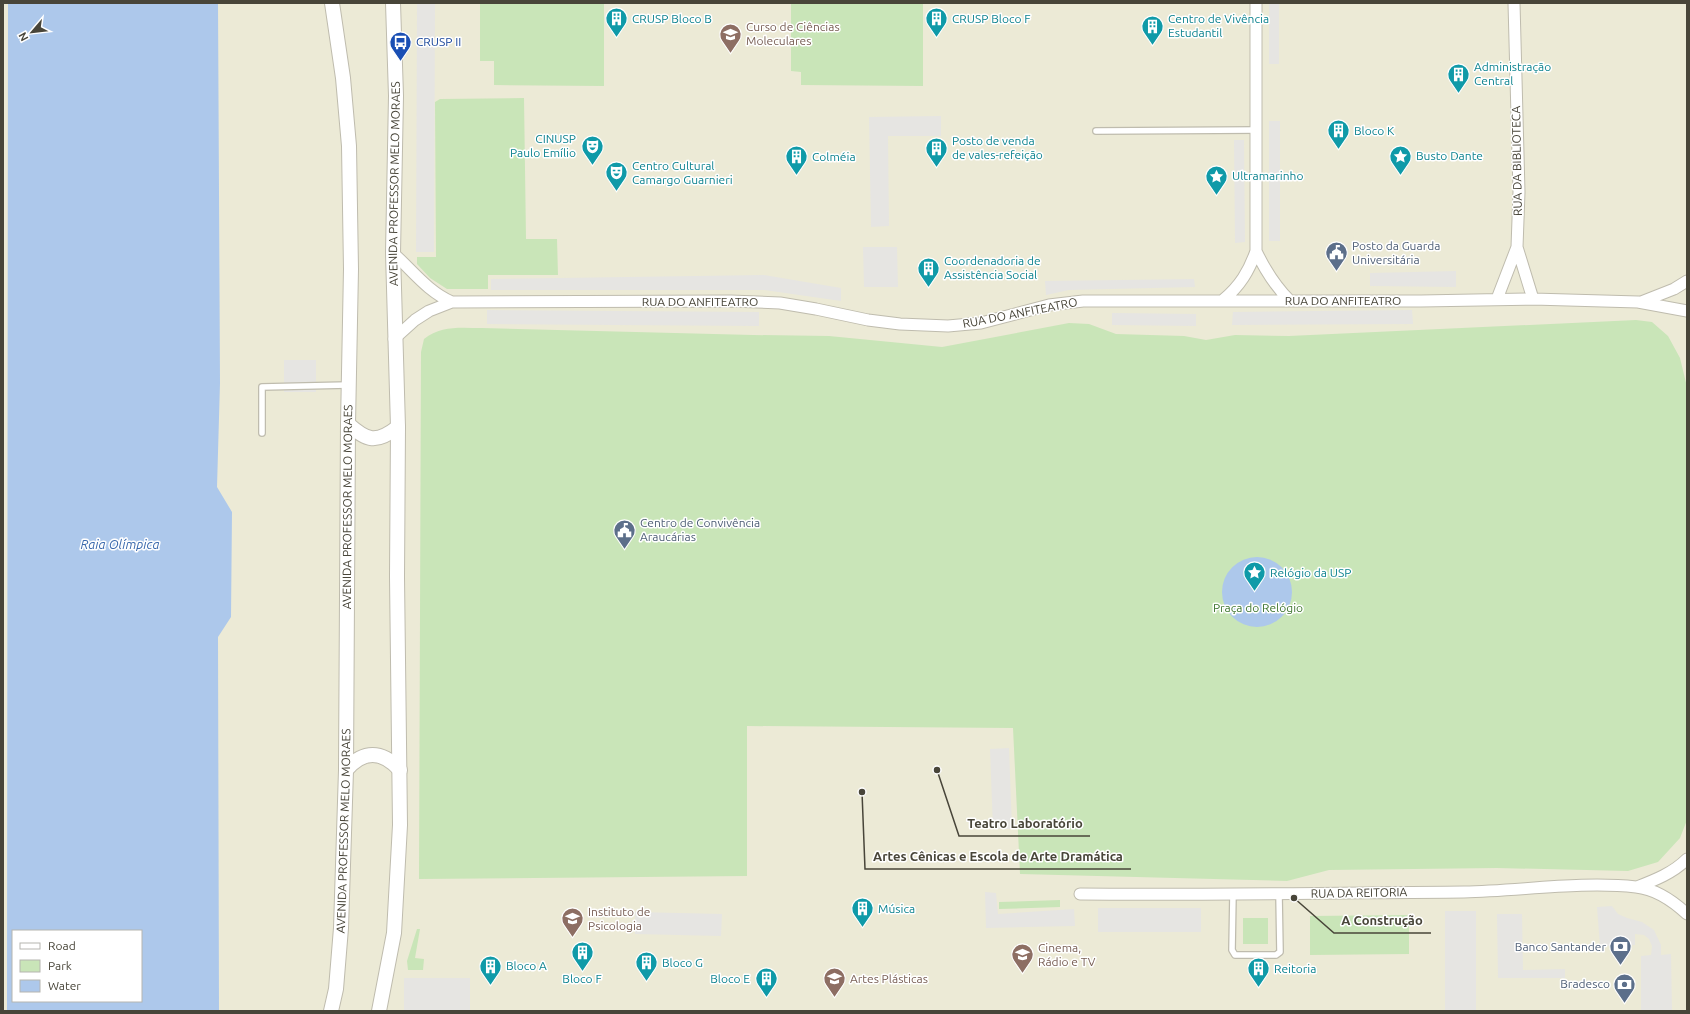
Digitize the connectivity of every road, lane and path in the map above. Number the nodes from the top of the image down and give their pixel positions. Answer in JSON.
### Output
{"nodes":[{"id":1,"x":332,"y":3,"type":"edge"},
{"id":2,"x":393,"y":3,"type":"edge"},
{"id":3,"x":1256,"y":3,"type":"edge"},
{"id":4,"x":1514,"y":3,"type":"edge"},
{"id":5,"x":1256,"y":130,"type":"junction"},
{"id":6,"x":1096,"y":131,"type":"dead end"},
{"id":7,"x":1517,"y":247,"type":"junction"},
{"id":8,"x":1256,"y":251,"type":"junction"},
{"id":9,"x":393,"y":253,"type":"junction"},
{"id":10,"x":1687,"y":281,"type":"edge"},
{"id":11,"x":1533,"y":298,"type":"junction"},
{"id":12,"x":1223,"y":300,"type":"junction"},
{"id":13,"x":1497,"y":300,"type":"junction"},
{"id":14,"x":1290,"y":301,"type":"junction"},
{"id":15,"x":452,"y":302,"type":"junction"},
{"id":16,"x":1638,"y":302,"type":"junction"},
{"id":17,"x":1687,"y":311,"type":"edge"},
{"id":18,"x":394,"y":339,"type":"junction"},
{"id":19,"x":348,"y":385,"type":"junction"},
{"id":20,"x":348,"y":424,"type":"junction"},
{"id":21,"x":398,"y":427,"type":"junction"},
{"id":22,"x":262,"y":433,"type":"dead end"},
{"id":23,"x":346,"y":770,"type":"junction"},
{"id":24,"x":400,"y":770,"type":"junction"},
{"id":25,"x":1687,"y":859,"type":"edge"},
{"id":26,"x":1637,"y":887,"type":"junction"},
{"id":27,"x":1080,"y":894,"type":"dead end"},
{"id":28,"x":1233,"y":894,"type":"junction"},
{"id":29,"x":1279,"y":895,"type":"junction"},
{"id":30,"x":1687,"y":914,"type":"edge"},
{"id":31,"x":331,"y":1011,"type":"edge"},
{"id":32,"x":378,"y":1011,"type":"edge"}],
"edges":[{"from":1,"to":19,"type":"street","name":"AVENIDA PROFESSOR MELO MORAES"},
{"from":2,"to":9,"type":"street","name":"AVENIDA PROFESSOR MELO MORAES"},
{"from":3,"to":5,"type":"street"},
{"from":4,"to":7,"type":"street","name":"RUA DA BIBLIOTECA"},
{"from":5,"to":6,"type":"lane"},
{"from":5,"to":8,"type":"street"},
{"from":7,"to":11,"type":"street","name":"RUA DA BIBLIOTECA"},
{"from":7,"to":13,"type":"street","name":"RUA DA BIBLIOTECA"},
{"from":8,"to":12,"type":"street"},
{"from":8,"to":14,"type":"street"},
{"from":9,"to":15,"type":"street","name":"RUA DO ANFITEATRO"},
{"from":9,"to":18,"type":"street","name":"AVENIDA PROFESSOR MELO MORAES"},
{"from":10,"to":16,"type":"street","name":"RUA DO ANFITEATRO"},
{"from":11,"to":13,"type":"street","name":"RUA DO ANFITEATRO"},
{"from":11,"to":16,"type":"street","name":"RUA DO ANFITEATRO"},
{"from":12,"to":14,"type":"street","name":"RUA DO ANFITEATRO"},
{"from":12,"to":15,"type":"street","name":"RUA DO ANFITEATRO"},
{"from":13,"to":14,"type":"street","name":"RUA DO ANFITEATRO"},
{"from":15,"to":18,"type":"street","name":"RUA DO ANFITEATRO"},
{"from":16,"to":17,"type":"street","name":"RUA DO ANFITEATRO"},
{"from":18,"to":21,"type":"street","name":"AVENIDA PROFESSOR MELO MORAES"},
{"from":19,"to":20,"type":"street","name":"AVENIDA PROFESSOR MELO MORAES"},
{"from":19,"to":22,"type":"lane"},
{"from":20,"to":21,"type":"street"},
{"from":20,"to":23,"type":"street","name":"AVENIDA PROFESSOR MELO MORAES"},
{"from":21,"to":24,"type":"street","name":"AVENIDA PROFESSOR MELO MORAES"},
{"from":23,"to":24,"type":"street"},
{"from":23,"to":31,"type":"street","name":"AVENIDA PROFESSOR MELO MORAES"},
{"from":24,"to":32,"type":"street","name":"AVENIDA PROFESSOR MELO MORAES"},
{"from":25,"to":26,"type":"street","name":"RUA DA REITORIA"},
{"from":26,"to":29,"type":"street","name":"RUA DA REITORIA"},
{"from":26,"to":30,"type":"street","name":"RUA DA REITORIA"},
{"from":27,"to":28,"type":"street","name":"RUA DA REITORIA"},
{"from":28,"to":29,"type":"street","name":"RUA DA REITORIA"},
{"from":28,"to":29,"type":"lane"}]}
